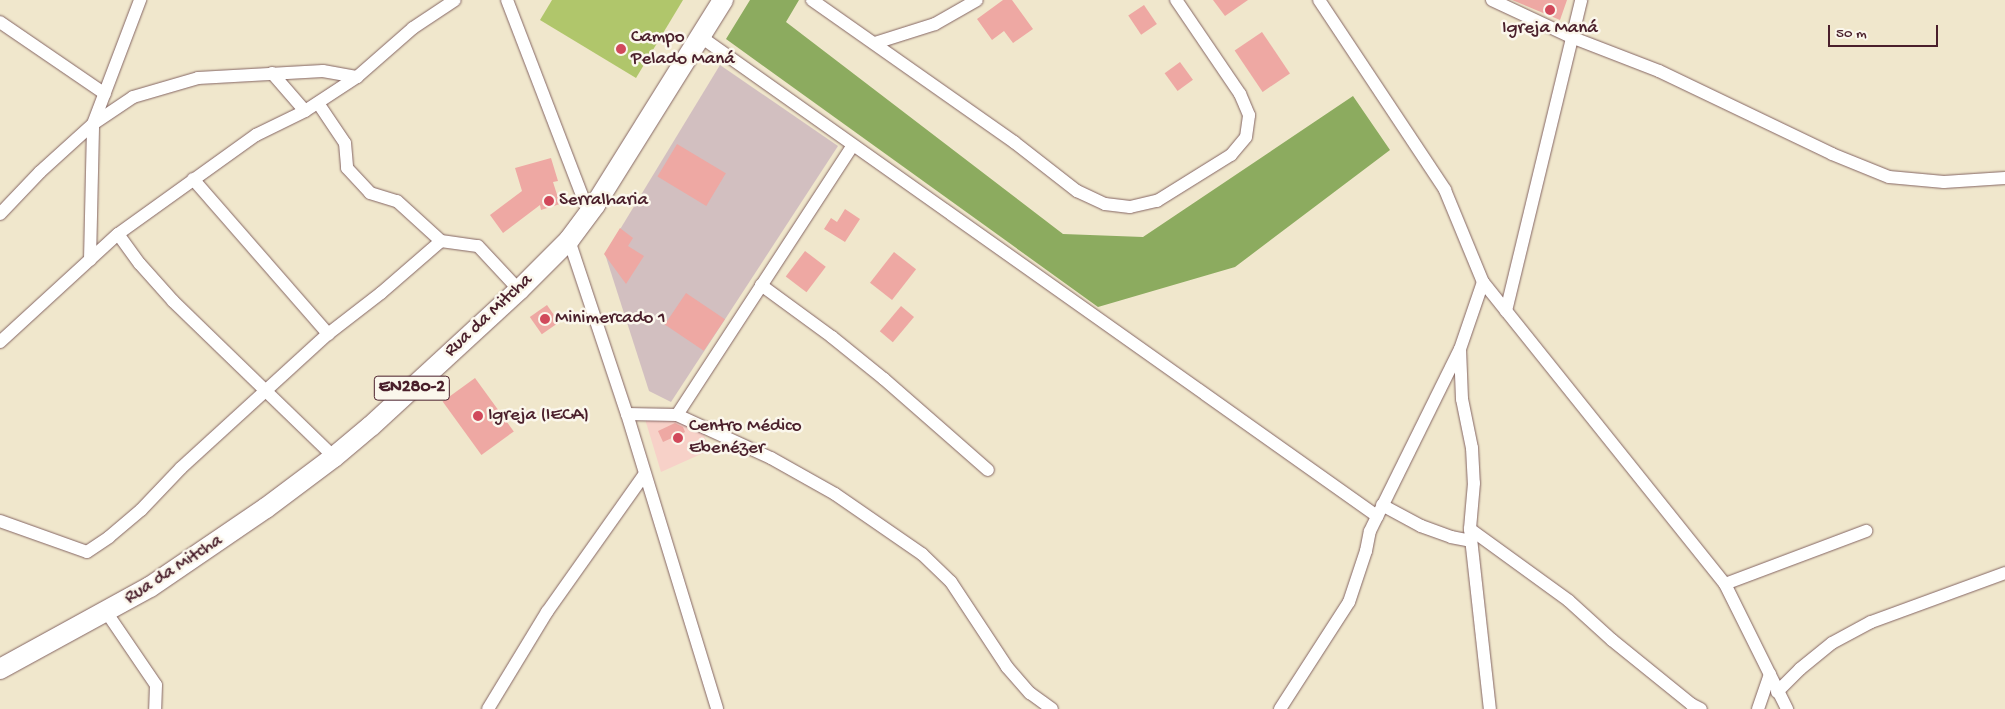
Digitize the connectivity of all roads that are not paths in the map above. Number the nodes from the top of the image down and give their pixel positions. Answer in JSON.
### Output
{"nodes":[{"id":1,"x":140,"y":0,"type":"edge"},
{"id":2,"x":454,"y":0,"type":"edge"},
{"id":3,"x":507,"y":0,"type":"edge"},
{"id":4,"x":723,"y":0,"type":"edge"},
{"id":5,"x":812,"y":0,"type":"edge"},
{"id":6,"x":977,"y":0,"type":"edge"},
{"id":7,"x":1176,"y":0,"type":"edge"},
{"id":8,"x":1319,"y":0,"type":"edge"},
{"id":9,"x":1492,"y":0,"type":"edge"},
{"id":10,"x":1581,"y":0,"type":"edge"},
{"id":11,"x":0,"y":22,"type":"edge"},
{"id":12,"x":701,"y":36,"type":"junction"},
{"id":13,"x":1571,"y":37,"type":"junction"},
{"id":14,"x":875,"y":43,"type":"junction"},
{"id":15,"x":272,"y":73,"type":"junction"},
{"id":16,"x":357,"y":77,"type":"junction"},
{"id":17,"x":105,"y":94,"type":"junction"},
{"id":18,"x":318,"y":102,"type":"junction"},
{"id":19,"x":305,"y":111,"type":"junction"},
{"id":20,"x":93,"y":124,"type":"junction"},
{"id":21,"x":853,"y":144,"type":"junction"},
{"id":22,"x":2005,"y":178,"type":"edge"},
{"id":23,"x":193,"y":179,"type":"junction"},
{"id":24,"x":0,"y":214,"type":"edge"},
{"id":25,"x":589,"y":214,"type":"junction"},
{"id":26,"x":118,"y":234,"type":"junction"},
{"id":27,"x":568,"y":240,"type":"junction"},
{"id":28,"x":441,"y":241,"type":"junction"},
{"id":29,"x":90,"y":260,"type":"junction"},
{"id":30,"x":1483,"y":282,"type":"junction"},
{"id":31,"x":761,"y":285,"type":"junction"},
{"id":32,"x":519,"y":290,"type":"junction"},
{"id":33,"x":1506,"y":311,"type":"junction"},
{"id":34,"x":328,"y":334,"type":"junction"},
{"id":35,"x":0,"y":342,"type":"edge"},
{"id":36,"x":1460,"y":349,"type":"junction"},
{"id":37,"x":266,"y":392,"type":"junction"},
{"id":38,"x":627,"y":414,"type":"junction"},
{"id":39,"x":677,"y":414,"type":"junction"},
{"id":40,"x":334,"y":457,"type":"junction"},
{"id":41,"x":988,"y":470,"type":"dead end"},
{"id":42,"x":644,"y":474,"type":"junction"},
{"id":43,"x":1380,"y":510,"type":"junction"},
{"id":44,"x":0,"y":521,"type":"edge"},
{"id":45,"x":1866,"y":531,"type":"dead end"},
{"id":46,"x":1470,"y":535,"type":"junction"},
{"id":47,"x":2005,"y":572,"type":"edge"},
{"id":48,"x":1724,"y":584,"type":"junction"},
{"id":49,"x":107,"y":613,"type":"junction"},
{"id":50,"x":0,"y":669,"type":"edge"},
{"id":51,"x":1770,"y":674,"type":"junction"},
{"id":52,"x":1777,"y":692,"type":"junction"},
{"id":53,"x":156,"y":709,"type":"edge"},
{"id":54,"x":488,"y":709,"type":"edge"},
{"id":55,"x":717,"y":709,"type":"edge"},
{"id":56,"x":1052,"y":709,"type":"edge"},
{"id":57,"x":1280,"y":709,"type":"edge"},
{"id":58,"x":1490,"y":709,"type":"edge"},
{"id":59,"x":1701,"y":709,"type":"edge"},
{"id":60,"x":1758,"y":709,"type":"edge"},
{"id":61,"x":1787,"y":709,"type":"edge"}],
"edges":[{"from":1,"to":17,"type":"street"},
{"from":2,"to":16,"type":"street"},
{"from":3,"to":25,"type":"street"},
{"from":4,"to":12,"type":"main road","name":"Rua da Mitcha","number":"EN280-2"},
{"from":5,"to":14,"type":"street"},
{"from":6,"to":14,"type":"street"},
{"from":7,"to":14,"type":"street"},
{"from":8,"to":30,"type":"street"},
{"from":9,"to":13,"type":"street"},
{"from":10,"to":13,"type":"street"},
{"from":11,"to":17,"type":"street"},
{"from":12,"to":21,"type":"street"},
{"from":12,"to":25,"type":"main road","name":"Rua da Mitcha","number":"EN280-2"},
{"from":13,"to":22,"type":"street"},
{"from":13,"to":33,"type":"street"},
{"from":15,"to":16,"type":"street"},
{"from":15,"to":19,"type":"street"},
{"from":15,"to":20,"type":"street"},
{"from":16,"to":18,"type":"street"},
{"from":17,"to":20,"type":"street"},
{"from":18,"to":19,"type":"street"},
{"from":18,"to":28,"type":"street"},
{"from":19,"to":23,"type":"street"},
{"from":20,"to":24,"type":"street"},
{"from":20,"to":29,"type":"street"},
{"from":21,"to":31,"type":"street"},
{"from":21,"to":43,"type":"street"},
{"from":23,"to":26,"type":"street"},
{"from":23,"to":34,"type":"street"},
{"from":25,"to":27,"type":"main road","name":"Rua da Mitcha","number":"EN280-2"},
{"from":26,"to":29,"type":"street"},
{"from":26,"to":37,"type":"street"},
{"from":27,"to":32,"type":"main road","name":"Rua da Mitcha","number":"EN280-2"},
{"from":27,"to":38,"type":"street"},
{"from":28,"to":32,"type":"street"},
{"from":28,"to":34,"type":"street"},
{"from":29,"to":35,"type":"street"},
{"from":30,"to":33,"type":"street"},
{"from":30,"to":36,"type":"street"},
{"from":31,"to":39,"type":"street"},
{"from":31,"to":41,"type":"street"},
{"from":32,"to":40,"type":"main road","name":"Rua da Mitcha","number":"EN280-2"},
{"from":33,"to":48,"type":"street"},
{"from":34,"to":37,"type":"street"},
{"from":36,"to":43,"type":"street"},
{"from":36,"to":46,"type":"street"},
{"from":37,"to":40,"type":"street"},
{"from":37,"to":44,"type":"street"},
{"from":38,"to":39,"type":"street"},
{"from":38,"to":42,"type":"street"},
{"from":39,"to":56,"type":"street"},
{"from":40,"to":49,"type":"main road","name":"Rua da Mitcha","number":"EN280-2"},
{"from":42,"to":54,"type":"street"},
{"from":42,"to":55,"type":"street"},
{"from":43,"to":46,"type":"street"},
{"from":43,"to":57,"type":"street"},
{"from":45,"to":48,"type":"street"},
{"from":46,"to":58,"type":"street"},
{"from":46,"to":59,"type":"street"},
{"from":47,"to":52,"type":"street"},
{"from":48,"to":51,"type":"street"},
{"from":49,"to":50,"type":"main road","name":"Rua da Mitcha","number":"EN280-2"},
{"from":49,"to":53,"type":"street"},
{"from":51,"to":52,"type":"street"},
{"from":51,"to":60,"type":"street"},
{"from":52,"to":61,"type":"street"}]}
